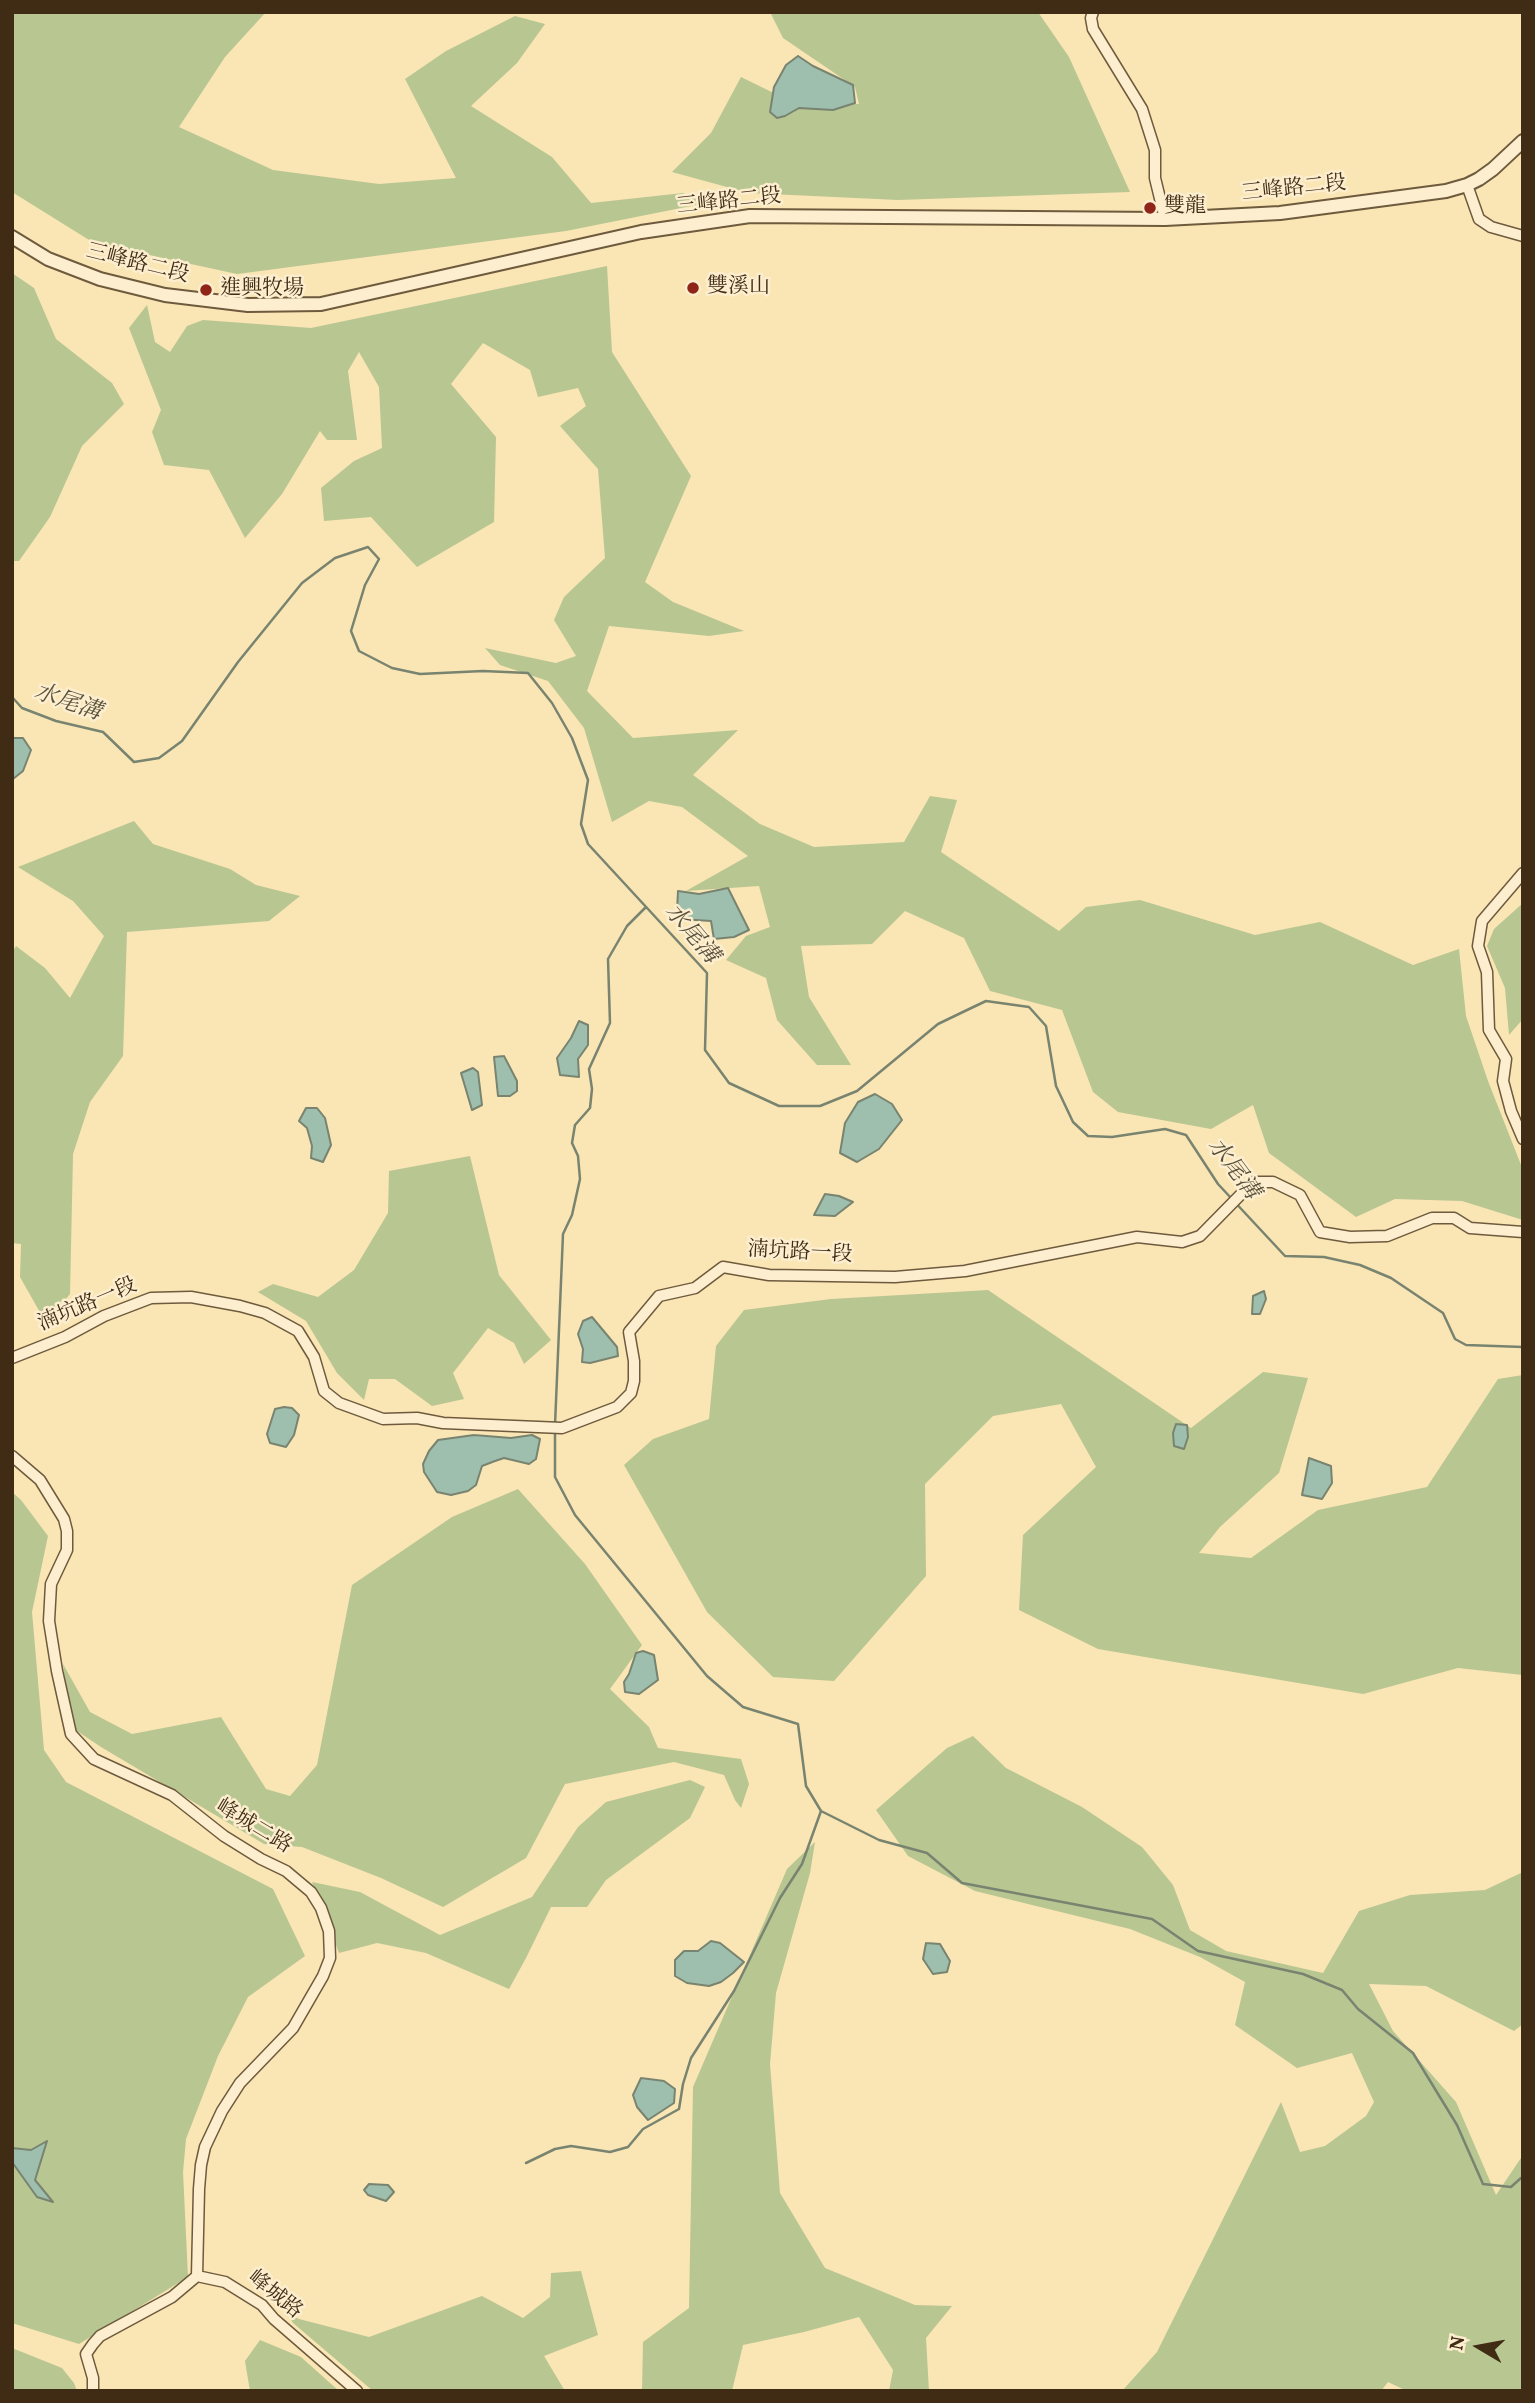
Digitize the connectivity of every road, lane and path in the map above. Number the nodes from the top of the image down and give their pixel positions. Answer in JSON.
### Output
{"nodes":[{"id":1,"x":1093,"y":12,"type":"edge"},
{"id":2,"x":1523,"y":141,"type":"edge"},
{"id":3,"x":1467,"y":185,"type":"junction"},
{"id":4,"x":1165,"y":219,"type":"junction"},
{"id":5,"x":1523,"y":236,"type":"edge"},
{"id":6,"x":12,"y":237,"type":"edge"},
{"id":7,"x":1523,"y":873,"type":"edge"},
{"id":8,"x":1523,"y":1139,"type":"edge"},
{"id":9,"x":1523,"y":1232,"type":"edge"},
{"id":10,"x":12,"y":1358,"type":"edge"},
{"id":11,"x":12,"y":1456,"type":"edge"},
{"id":12,"x":197,"y":2276,"type":"junction"},
{"id":13,"x":93,"y":2391,"type":"edge"},
{"id":14,"x":357,"y":2391,"type":"edge"}],
"edges":[{"from":1,"to":4,"type":"street"},
{"from":2,"to":3,"type":"street"},
{"from":3,"to":4,"type":"street","name":"三峰路二段"},
{"from":3,"to":5,"type":"street"},
{"from":4,"to":6,"type":"street","name":"三峰路二段"},
{"from":7,"to":8,"type":"street"},
{"from":9,"to":10,"type":"street","name":"湳坑路一段"},
{"from":11,"to":12,"type":"street","name":"峰城二路"},
{"from":12,"to":13,"type":"street"},
{"from":12,"to":14,"type":"street","name":"峰城路"}]}
